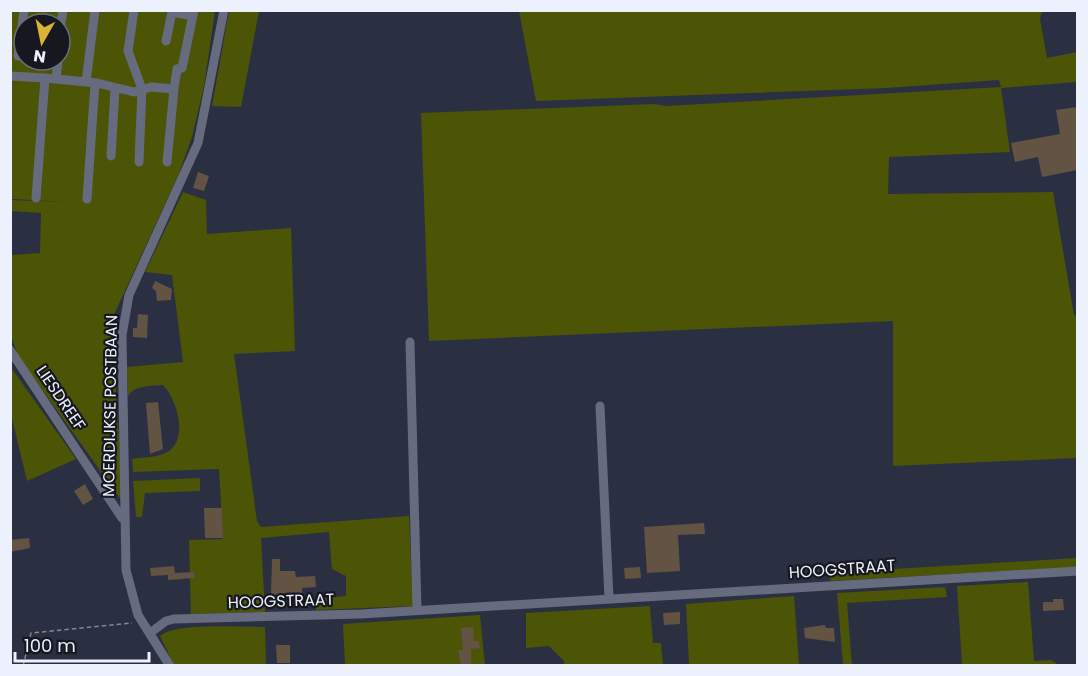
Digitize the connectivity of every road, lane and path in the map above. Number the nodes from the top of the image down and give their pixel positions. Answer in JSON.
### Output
{"nodes":[{"id":1,"x":95,"y":10,"type":"edge"},
{"id":2,"x":134,"y":10,"type":"edge"},
{"id":3,"x":224,"y":10,"type":"edge"},
{"id":4,"x":173,"y":11,"type":"edge"},
{"id":5,"x":194,"y":13,"type":"edge"},
{"id":6,"x":166,"y":41,"type":"dead end"},
{"id":7,"x":57,"y":72,"type":"edge"},
{"id":8,"x":10,"y":76,"type":"edge"},
{"id":9,"x":45,"y":78,"type":"junction"},
{"id":10,"x":56,"y":79,"type":"junction"},
{"id":11,"x":91,"y":82,"type":"junction"},
{"id":12,"x":115,"y":89,"type":"junction"},
{"id":13,"x":142,"y":89,"type":"junction"},
{"id":14,"x":174,"y":89,"type":"junction"},
{"id":15,"x":111,"y":156,"type":"dead end"},
{"id":16,"x":139,"y":162,"type":"dead end"},
{"id":17,"x":167,"y":162,"type":"dead end"},
{"id":18,"x":36,"y":198,"type":"dead end"},
{"id":19,"x":87,"y":199,"type":"dead end"},
{"id":20,"x":410,"y":342,"type":"dead end"},
{"id":21,"x":10,"y":350,"type":"edge"},
{"id":22,"x":600,"y":406,"type":"dead end"},
{"id":23,"x":124,"y":523,"type":"junction"},
{"id":24,"x":1077,"y":571,"type":"edge"},
{"id":25,"x":609,"y":598,"type":"junction"},
{"id":26,"x":417,"y":610,"type":"junction"},
{"id":27,"x":142,"y":621,"type":"junction"},
{"id":28,"x":150,"y":633,"type":"junction"},
{"id":29,"x":23,"y":666,"type":"edge"},
{"id":30,"x":170,"y":666,"type":"edge"}],
"edges":[{"from":1,"to":11,"type":"street"},
{"from":2,"to":13,"type":"street"},
{"from":3,"to":23,"type":"street","name":"MOERDIJKSE POSTBAAN"},
{"from":4,"to":5,"type":"street"},
{"from":4,"to":6,"type":"street"},
{"from":5,"to":14,"type":"street"},
{"from":7,"to":10,"type":"street"},
{"from":8,"to":9,"type":"street"},
{"from":9,"to":10,"type":"street"},
{"from":9,"to":18,"type":"street"},
{"from":10,"to":11,"type":"street"},
{"from":11,"to":12,"type":"street"},
{"from":11,"to":19,"type":"street"},
{"from":12,"to":13,"type":"street"},
{"from":12,"to":15,"type":"street"},
{"from":13,"to":14,"type":"street"},
{"from":13,"to":16,"type":"street"},
{"from":14,"to":17,"type":"street"},
{"from":20,"to":26,"type":"street"},
{"from":21,"to":23,"type":"street","name":"LIESDREEF"},
{"from":22,"to":25,"type":"street"},
{"from":23,"to":27,"type":"street","name":"MOERDIJKSE POSTBAAN"},
{"from":24,"to":25,"type":"street","name":"HOOGSTRAAT"},
{"from":25,"to":26,"type":"street","name":"HOOGSTRAAT"},
{"from":26,"to":28,"type":"street","name":"HOOGSTRAAT"},
{"from":27,"to":28,"type":"street","name":"MOERDIJKSE POSTBAAN"},
{"from":27,"to":29,"type":"path"},
{"from":28,"to":30,"type":"street","name":"MOERDIJKSE POSTBAAN"}]}
